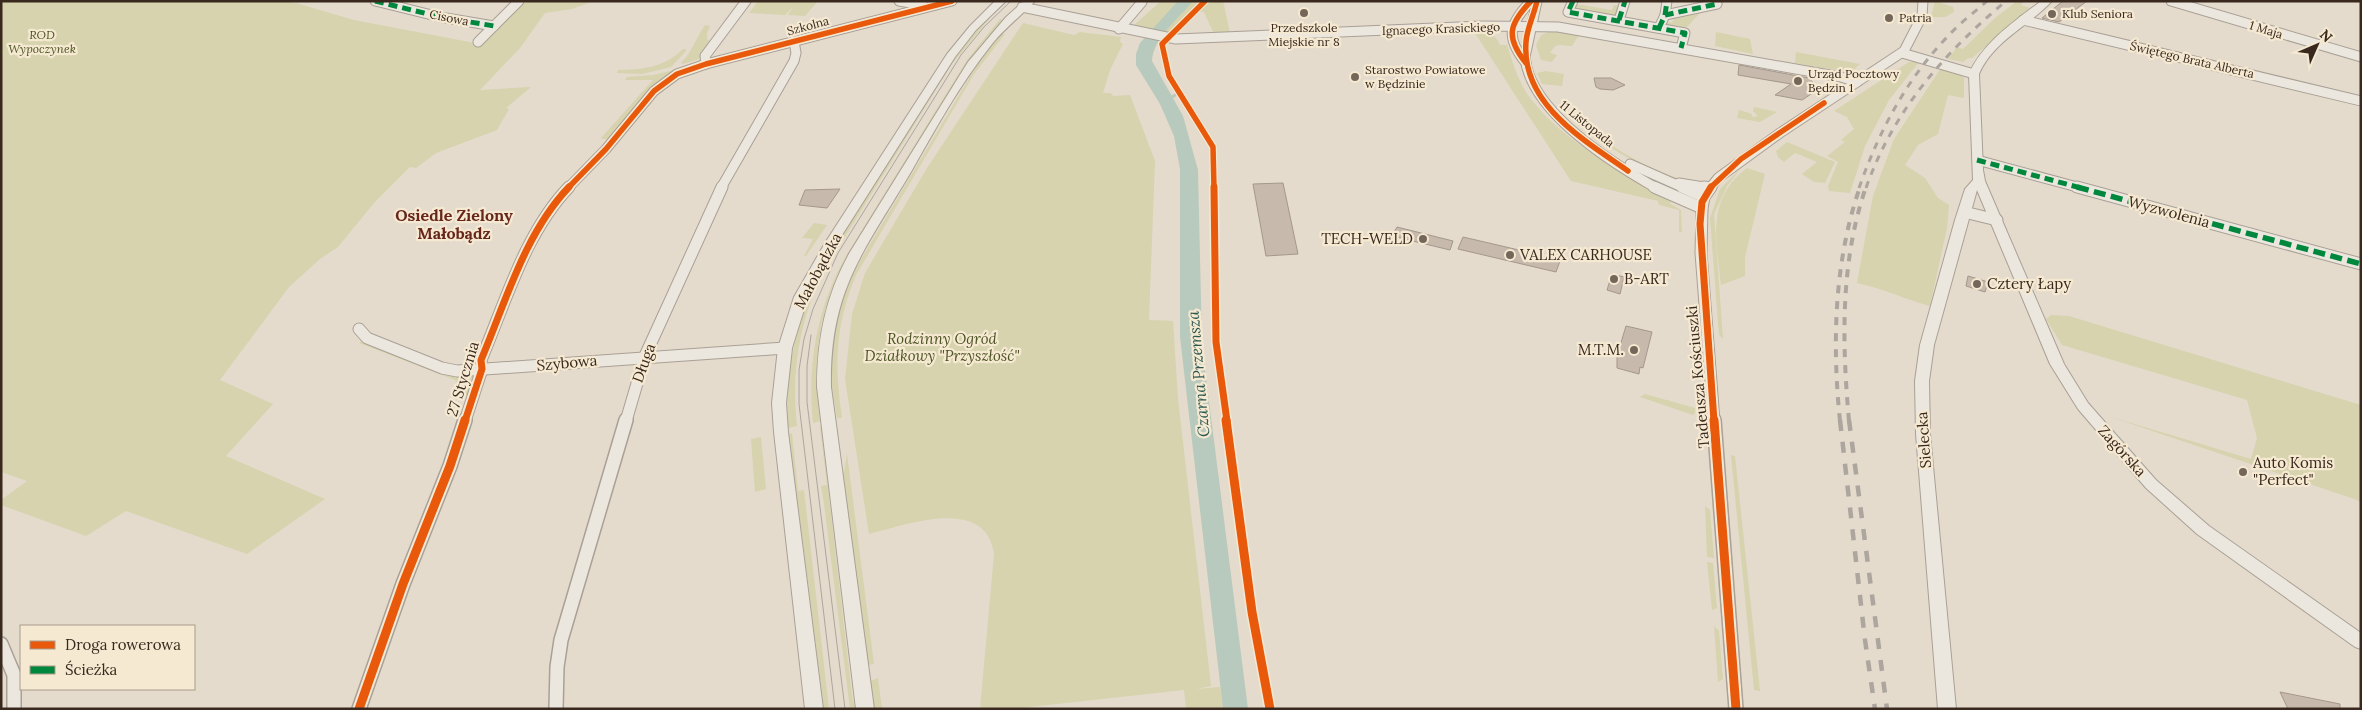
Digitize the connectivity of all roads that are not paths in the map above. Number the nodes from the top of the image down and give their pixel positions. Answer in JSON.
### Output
{"nodes":[{"id":1,"x":375,"y":1,"type":"edge"},
{"id":2,"x":519,"y":1,"type":"edge"},
{"id":3,"x":746,"y":1,"type":"edge"},
{"id":4,"x":900,"y":1,"type":"edge"},
{"id":5,"x":952,"y":1,"type":"edge"},
{"id":6,"x":1531,"y":1,"type":"edge"},
{"id":7,"x":1537,"y":1,"type":"edge"},
{"id":8,"x":1573,"y":1,"type":"edge"},
{"id":9,"x":1625,"y":1,"type":"edge"},
{"id":10,"x":1666,"y":1,"type":"edge"},
{"id":11,"x":1923,"y":1,"type":"edge"},
{"id":12,"x":2047,"y":1,"type":"edge"},
{"id":13,"x":2171,"y":1,"type":"edge"},
{"id":14,"x":998,"y":2,"type":"edge"},
{"id":15,"x":1142,"y":2,"type":"edge"},
{"id":16,"x":1026,"y":4,"type":"edge"},
{"id":17,"x":1717,"y":4,"type":"dead end"},
{"id":18,"x":916,"y":6,"type":"junction"},
{"id":19,"x":1664,"y":15,"type":"junction"},
{"id":20,"x":1619,"y":20,"type":"junction"},
{"id":21,"x":2023,"y":20,"type":"junction"},
{"id":22,"x":494,"y":26,"type":"junction"},
{"id":23,"x":1512,"y":26,"type":"junction"},
{"id":24,"x":1531,"y":26,"type":"junction"},
{"id":25,"x":1659,"y":28,"type":"junction"},
{"id":26,"x":1119,"y":29,"type":"junction"},
{"id":27,"x":794,"y":41,"type":"junction"},
{"id":28,"x":478,"y":42,"type":"dead end"},
{"id":29,"x":1681,"y":48,"type":"junction"},
{"id":30,"x":1904,"y":51,"type":"junction"},
{"id":31,"x":2361,"y":57,"type":"edge"},
{"id":32,"x":706,"y":64,"type":"junction"},
{"id":33,"x":1526,"y":64,"type":"junction"},
{"id":34,"x":1974,"y":72,"type":"junction"},
{"id":35,"x":1857,"y":82,"type":"junction"},
{"id":36,"x":2361,"y":101,"type":"edge"},
{"id":37,"x":1598,"y":149,"type":"junction"},
{"id":38,"x":1977,"y":160,"type":"junction"},
{"id":39,"x":1656,"y":176,"type":"junction"},
{"id":40,"x":1979,"y":181,"type":"junction"},
{"id":41,"x":1710,"y":188,"type":"junction"},
{"id":42,"x":1703,"y":203,"type":"junction"},
{"id":43,"x":1964,"y":212,"type":"junction"},
{"id":44,"x":1996,"y":220,"type":"junction"},
{"id":45,"x":2361,"y":264,"type":"edge"},
{"id":46,"x":359,"y":330,"type":"dead end"},
{"id":47,"x":785,"y":348,"type":"junction"},
{"id":48,"x":644,"y":356,"type":"junction"},
{"id":49,"x":482,"y":369,"type":"junction"},
{"id":50,"x":2361,"y":642,"type":"edge"},
{"id":51,"x":1,"y":644,"type":"edge"},
{"id":52,"x":14,"y":709,"type":"edge"},
{"id":53,"x":359,"y":709,"type":"edge"},
{"id":54,"x":556,"y":709,"type":"edge"},
{"id":55,"x":814,"y":709,"type":"edge"},
{"id":56,"x":865,"y":709,"type":"edge"},
{"id":57,"x":1736,"y":709,"type":"edge"},
{"id":58,"x":1947,"y":709,"type":"edge"}],
"edges":[{"from":1,"to":22,"type":"street","name":"Cisowa"},
{"from":2,"to":22,"type":"street"},
{"from":3,"to":32,"type":"street"},
{"from":4,"to":18,"type":"street"},
{"from":5,"to":18,"type":"street","name":"Szkolna"},
{"from":6,"to":23,"type":"street"},
{"from":7,"to":24,"type":"street","name":"11 Listopada"},
{"from":8,"to":20,"type":"street"},
{"from":9,"to":20,"type":"street"},
{"from":10,"to":19,"type":"street"},
{"from":11,"to":30,"type":"street"},
{"from":12,"to":21,"type":"street"},
{"from":13,"to":31,"type":"street","name":"1 Maja"},
{"from":14,"to":16,"type":"street"},
{"from":14,"to":47,"type":"street","name":"Małobądzka"},
{"from":15,"to":26,"type":"street"},
{"from":16,"to":26,"type":"street","name":"Ignacego Krasickiego"},
{"from":16,"to":56,"type":"street","name":"Małobądzka"},
{"from":17,"to":19,"type":"street"},
{"from":18,"to":27,"type":"street","name":"Szkolna"},
{"from":19,"to":25,"type":"street"},
{"from":20,"to":25,"type":"street"},
{"from":21,"to":34,"type":"street"},
{"from":21,"to":36,"type":"street","name":"Świętego Brata Alberta"},
{"from":22,"to":28,"type":"street"},
{"from":23,"to":24,"type":"street","name":"Ignacego Krasickiego"},
{"from":23,"to":26,"type":"street","name":"Ignacego Krasickiego"},
{"from":23,"to":33,"type":"street","name":"11 Listopada"},
{"from":24,"to":29,"type":"street","name":"Ignacego Krasickiego"},
{"from":24,"to":33,"type":"street","name":"11 Listopada"},
{"from":25,"to":29,"type":"street"},
{"from":27,"to":32,"type":"street","name":"Szkolna"},
{"from":27,"to":48,"type":"street","name":"Długa"},
{"from":29,"to":35,"type":"street","name":"Ignacego Krasickiego"},
{"from":30,"to":34,"type":"street"},
{"from":30,"to":35,"type":"street"},
{"from":32,"to":49,"type":"street","name":"27 Stycznia"},
{"from":33,"to":37,"type":"street","name":"11 Listopada"},
{"from":34,"to":38,"type":"street","name":"Zagórska"},
{"from":35,"to":41,"type":"street"},
{"from":37,"to":39,"type":"street","name":"11 Listopada"},
{"from":37,"to":42,"type":"street","name":"11 Listopada"},
{"from":38,"to":40,"type":"street","name":"Zagórska"},
{"from":38,"to":45,"type":"street","name":"Wyzwolenia"},
{"from":39,"to":41,"type":"street","name":"11 Listopada"},
{"from":39,"to":42,"type":"street","name":"11 Listopada"},
{"from":40,"to":43,"type":"street","name":"Sielecka"},
{"from":40,"to":44,"type":"street","name":"Zagórska"},
{"from":41,"to":42,"type":"street"},
{"from":42,"to":57,"type":"street","name":"Tadeusza Kościuszki"},
{"from":43,"to":44,"type":"street"},
{"from":43,"to":58,"type":"street","name":"Sielecka"},
{"from":44,"to":50,"type":"street","name":"Zagórska"},
{"from":46,"to":49,"type":"street","name":"Szybowa"},
{"from":47,"to":48,"type":"street","name":"Szybowa"},
{"from":47,"to":55,"type":"street","name":"Małobądzka"},
{"from":48,"to":49,"type":"street","name":"Szybowa"},
{"from":48,"to":54,"type":"street","name":"Długa"},
{"from":49,"to":53,"type":"street","name":"27 Stycznia"},
{"from":51,"to":52,"type":"street"}]}
